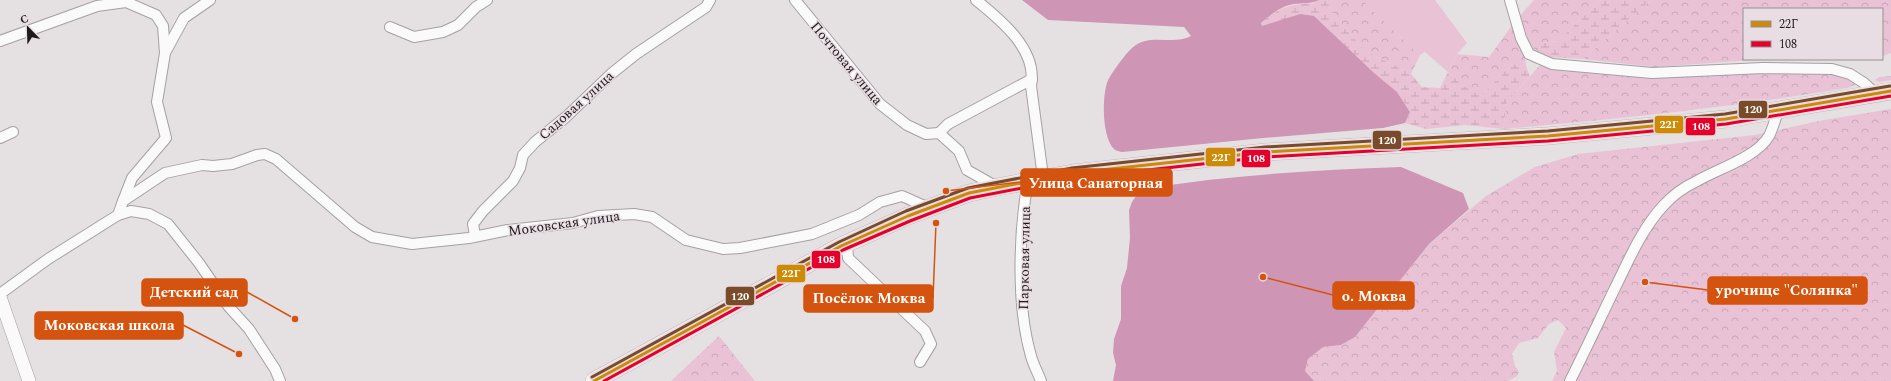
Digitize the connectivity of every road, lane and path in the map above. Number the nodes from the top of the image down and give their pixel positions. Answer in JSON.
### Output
{"nodes":[{"id":1,"x":210,"y":0,"type":"edge"},
{"id":2,"x":487,"y":0,"type":"edge"},
{"id":3,"x":710,"y":0,"type":"edge"},
{"id":4,"x":795,"y":0,"type":"edge"},
{"id":5,"x":976,"y":0,"type":"edge"},
{"id":6,"x":1510,"y":0,"type":"edge"},
{"id":7,"x":96,"y":3,"type":"edge"},
{"id":8,"x":390,"y":27,"type":"dead end"},
{"id":9,"x":0,"y":41,"type":"edge"},
{"id":10,"x":165,"y":53,"type":"junction"},
{"id":11,"x":1032,"y":79,"type":"junction"},
{"id":12,"x":1883,"y":92,"type":"edge"},
{"id":13,"x":1778,"y":111,"type":"junction"},
{"id":14,"x":13,"y":132,"type":"dead end"},
{"id":15,"x":939,"y":133,"type":"junction"},
{"id":16,"x":0,"y":138,"type":"edge"},
{"id":17,"x":1036,"y":178,"type":"junction"},
{"id":18,"x":996,"y":187,"type":"junction"},
{"id":19,"x":123,"y":201,"type":"junction"},
{"id":20,"x":928,"y":208,"type":"junction"},
{"id":21,"x":118,"y":215,"type":"junction"},
{"id":22,"x":475,"y":235,"type":"junction"},
{"id":23,"x":847,"y":243,"type":"junction"},
{"id":24,"x":0,"y":295,"type":"edge"},
{"id":25,"x":920,"y":362,"type":"dead end"},
{"id":26,"x":29,"y":381,"type":"edge"},
{"id":27,"x":280,"y":381,"type":"edge"},
{"id":28,"x":594,"y":381,"type":"edge"},
{"id":29,"x":1041,"y":381,"type":"edge"},
{"id":30,"x":1570,"y":381,"type":"edge"}],
"edges":[{"from":1,"to":10,"type":"street"},
{"from":2,"to":8,"type":"street"},
{"from":3,"to":22,"type":"street","name":"Садовая улица"},
{"from":4,"to":15,"type":"street","name":"Почтовая улица"},
{"from":5,"to":11,"type":"street","name":"Парковая улица"},
{"from":6,"to":12,"type":"street"},
{"from":7,"to":9,"type":"street"},
{"from":7,"to":10,"type":"street"},
{"from":10,"to":19,"type":"street"},
{"from":11,"to":15,"type":"street"},
{"from":11,"to":17,"type":"street","name":"Парковая улица"},
{"from":12,"to":13,"type":"main road"},
{"from":13,"to":17,"type":"main road"},
{"from":13,"to":30,"type":"street"},
{"from":14,"to":16,"type":"street"},
{"from":15,"to":18,"type":"street"},
{"from":17,"to":18,"type":"main road"},
{"from":17,"to":29,"type":"street","name":"Парковая улица"},
{"from":18,"to":20,"type":"main road"},
{"from":19,"to":21,"type":"street"},
{"from":19,"to":22,"type":"street","name":"Моковская улица"},
{"from":20,"to":22,"type":"street","name":"Моковская улица"},
{"from":20,"to":23,"type":"main road"},
{"from":21,"to":24,"type":"street"},
{"from":21,"to":27,"type":"street"},
{"from":23,"to":25,"type":"street"},
{"from":23,"to":28,"type":"main road"},
{"from":24,"to":26,"type":"street"}]}
